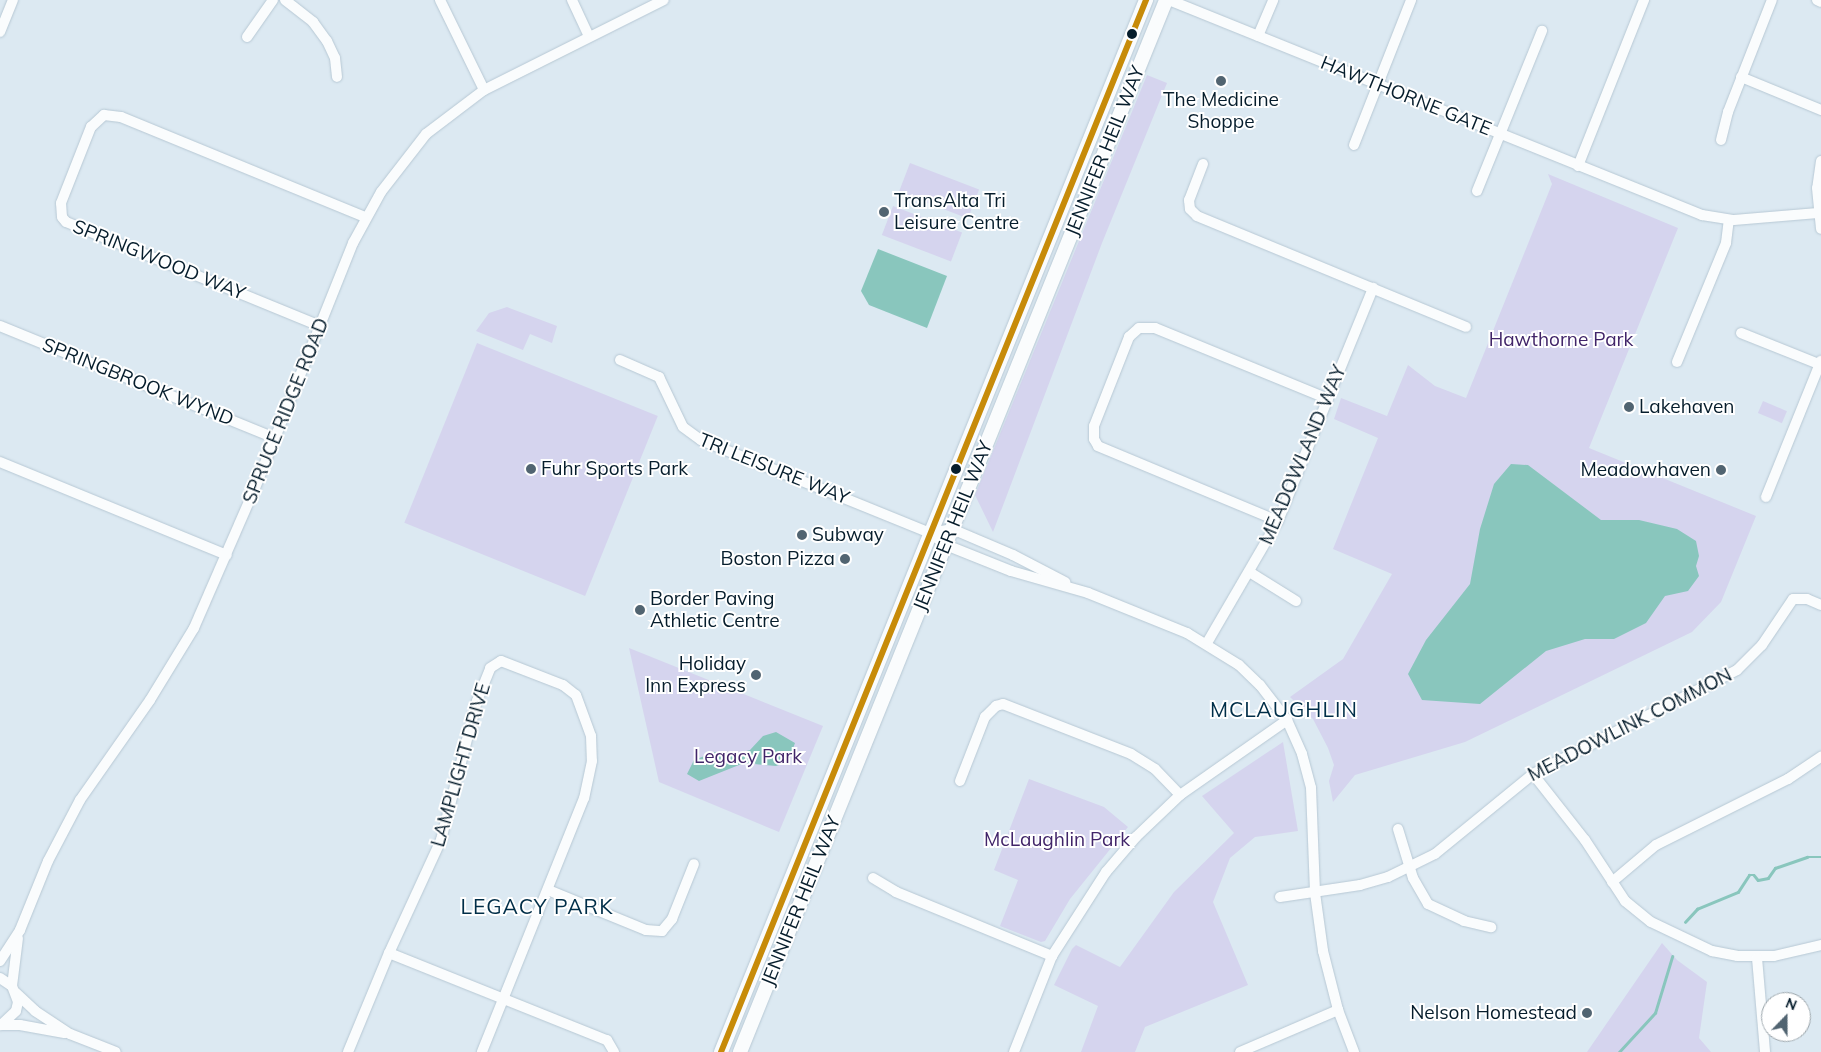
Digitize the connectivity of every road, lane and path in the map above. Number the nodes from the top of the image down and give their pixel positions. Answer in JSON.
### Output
{"nodes":[{"id":1,"x":13,"y":0,"type":"edge"},
{"id":2,"x":272,"y":0,"type":"edge"},
{"id":3,"x":285,"y":0,"type":"edge"},
{"id":4,"x":440,"y":0,"type":"edge"},
{"id":5,"x":572,"y":0,"type":"edge"},
{"id":6,"x":664,"y":0,"type":"edge"},
{"id":7,"x":1146,"y":0,"type":"edge"},
{"id":8,"x":1167,"y":0,"type":"edge"},
{"id":9,"x":1273,"y":0,"type":"edge"},
{"id":10,"x":1411,"y":0,"type":"edge"},
{"id":11,"x":1644,"y":0,"type":"edge"},
{"id":12,"x":1772,"y":0,"type":"edge"},
{"id":13,"x":1817,"y":0,"type":"edge"},
{"id":14,"x":1821,"y":2,"type":"edge"},
{"id":15,"x":1542,"y":31,"type":"dead end"},
{"id":16,"x":0,"y":32,"type":"edge"},
{"id":17,"x":588,"y":36,"type":"junction"},
{"id":18,"x":1258,"y":36,"type":"junction"},
{"id":19,"x":246,"y":37,"type":"dead end"},
{"id":20,"x":337,"y":77,"type":"dead end"},
{"id":21,"x":1741,"y":77,"type":"junction"},
{"id":22,"x":1377,"y":85,"type":"junction"},
{"id":23,"x":484,"y":90,"type":"junction"},
{"id":24,"x":1821,"y":110,"type":"edge"},
{"id":25,"x":1500,"y":134,"type":"junction"},
{"id":26,"x":1721,"y":140,"type":"dead end"},
{"id":27,"x":1354,"y":145,"type":"dead end"},
{"id":28,"x":1821,"y":161,"type":"edge"},
{"id":29,"x":1203,"y":164,"type":"dead end"},
{"id":30,"x":1578,"y":166,"type":"junction"},
{"id":31,"x":1477,"y":191,"type":"dead end"},
{"id":32,"x":1819,"y":213,"type":"junction"},
{"id":33,"x":365,"y":217,"type":"junction"},
{"id":34,"x":1729,"y":220,"type":"junction"},
{"id":35,"x":1821,"y":230,"type":"edge"},
{"id":36,"x":1373,"y":288,"type":"junction"},
{"id":37,"x":0,"y":326,"type":"edge"},
{"id":38,"x":320,"y":326,"type":"junction"},
{"id":39,"x":1466,"y":327,"type":"dead end"},
{"id":40,"x":1741,"y":333,"type":"dead end"},
{"id":41,"x":620,"y":360,"type":"dead end"},
{"id":42,"x":1677,"y":362,"type":"dead end"},
{"id":43,"x":1820,"y":364,"type":"edge"},
{"id":44,"x":1328,"y":399,"type":"junction"},
{"id":45,"x":275,"y":438,"type":"junction"},
{"id":46,"x":0,"y":462,"type":"edge"},
{"id":47,"x":1766,"y":497,"type":"dead end"},
{"id":48,"x":1278,"y":522,"type":"junction"},
{"id":49,"x":952,"y":529,"type":"junction"},
{"id":50,"x":930,"y":533,"type":"junction"},
{"id":51,"x":946,"y":545,"type":"junction"},
{"id":52,"x":227,"y":555,"type":"junction"},
{"id":53,"x":1251,"y":573,"type":"junction"},
{"id":54,"x":1088,"y":593,"type":"junction"},
{"id":55,"x":1296,"y":601,"type":"dead end"},
{"id":56,"x":1821,"y":605,"type":"edge"},
{"id":57,"x":1207,"y":643,"type":"junction"},
{"id":58,"x":1287,"y":720,"type":"junction"},
{"id":59,"x":1821,"y":757,"type":"edge"},
{"id":60,"x":1533,"y":774,"type":"junction"},
{"id":61,"x":960,"y":781,"type":"dead end"},
{"id":62,"x":1180,"y":795,"type":"junction"},
{"id":63,"x":1398,"y":829,"type":"dead end"},
{"id":64,"x":694,"y":864,"type":"dead end"},
{"id":65,"x":1409,"y":867,"type":"junction"},
{"id":66,"x":872,"y":878,"type":"dead end"},
{"id":67,"x":1612,"y":882,"type":"junction"},
{"id":68,"x":548,"y":890,"type":"junction"},
{"id":69,"x":1315,"y":893,"type":"junction"},
{"id":70,"x":1280,"y":897,"type":"dead end"},
{"id":71,"x":1491,"y":927,"type":"dead end"},
{"id":72,"x":20,"y":930,"type":"junction"},
{"id":73,"x":1821,"y":945,"type":"edge"},
{"id":74,"x":389,"y":953,"type":"junction"},
{"id":75,"x":1052,"y":956,"type":"junction"},
{"id":76,"x":1757,"y":958,"type":"junction"},
{"id":77,"x":0,"y":961,"type":"edge"},
{"id":78,"x":0,"y":978,"type":"edge"},
{"id":79,"x":14,"y":990,"type":"junction"},
{"id":80,"x":504,"y":998,"type":"junction"},
{"id":81,"x":1338,"y":1010,"type":"junction"},
{"id":82,"x":0,"y":1025,"type":"edge"},
{"id":83,"x":70,"y":1034,"type":"junction"},
{"id":84,"x":116,"y":1052,"type":"edge"},
{"id":85,"x":348,"y":1052,"type":"edge"},
{"id":86,"x":482,"y":1052,"type":"edge"},
{"id":87,"x":614,"y":1052,"type":"edge"},
{"id":88,"x":721,"y":1052,"type":"edge"},
{"id":89,"x":740,"y":1052,"type":"edge"},
{"id":90,"x":1014,"y":1052,"type":"edge"},
{"id":91,"x":1240,"y":1052,"type":"edge"},
{"id":92,"x":1354,"y":1052,"type":"edge"},
{"id":93,"x":1765,"y":1052,"type":"edge"}],
"edges":[{"from":1,"to":16,"type":"street"},
{"from":2,"to":19,"type":"street"},
{"from":3,"to":20,"type":"street"},
{"from":4,"to":23,"type":"street"},
{"from":5,"to":17,"type":"street"},
{"from":6,"to":17,"type":"street","name":"SPRUCE RIDGE ROAD"},
{"from":7,"to":50,"type":"main road","name":"JENNIFER HEIL WAY"},
{"from":8,"to":18,"type":"street","name":"HAWTHORNE GATE"},
{"from":8,"to":49,"type":"main road","name":"JENNIFER HEIL WAY"},
{"from":9,"to":18,"type":"street"},
{"from":10,"to":22,"type":"street"},
{"from":11,"to":30,"type":"street"},
{"from":12,"to":21,"type":"street"},
{"from":13,"to":14,"type":"street"},
{"from":15,"to":25,"type":"street"},
{"from":17,"to":23,"type":"street","name":"SPRUCE RIDGE ROAD"},
{"from":18,"to":22,"type":"street","name":"HAWTHORNE GATE"},
{"from":21,"to":24,"type":"street"},
{"from":21,"to":26,"type":"street"},
{"from":22,"to":25,"type":"street","name":"HAWTHORNE GATE"},
{"from":22,"to":27,"type":"street"},
{"from":23,"to":33,"type":"street","name":"SPRUCE RIDGE ROAD"},
{"from":25,"to":30,"type":"street","name":"HAWTHORNE GATE"},
{"from":25,"to":31,"type":"street"},
{"from":28,"to":32,"type":"street"},
{"from":29,"to":36,"type":"street"},
{"from":30,"to":34,"type":"street","name":"HAWTHORNE GATE"},
{"from":32,"to":34,"type":"street","name":"HAWTHORNE GATE"},
{"from":32,"to":35,"type":"street"},
{"from":33,"to":38,"type":"street","name":"SPRUCE RIDGE ROAD"},
{"from":33,"to":38,"type":"street","name":"SPRINGWOOD WAY"},
{"from":34,"to":42,"type":"street"},
{"from":36,"to":39,"type":"street"},
{"from":36,"to":44,"type":"street","name":"MEADOWLAND WAY"},
{"from":37,"to":45,"type":"street","name":"SPRINGBROOK WYND"},
{"from":38,"to":45,"type":"street","name":"SPRUCE RIDGE ROAD"},
{"from":40,"to":43,"type":"street"},
{"from":41,"to":50,"type":"street","name":"TRI LEISURE WAY"},
{"from":43,"to":47,"type":"street"},
{"from":44,"to":48,"type":"street","name":"MEADOWLAND WAY"},
{"from":44,"to":48,"type":"street"},
{"from":45,"to":52,"type":"street","name":"SPRUCE RIDGE ROAD"},
{"from":46,"to":52,"type":"street"},
{"from":48,"to":53,"type":"street","name":"MEADOWLAND WAY"},
{"from":49,"to":50,"type":"street"},
{"from":49,"to":51,"type":"main road","name":"JENNIFER HEIL WAY"},
{"from":49,"to":54,"type":"street"},
{"from":50,"to":51,"type":"street","name":"TRI LEISURE WAY"},
{"from":50,"to":88,"type":"main road","name":"JENNIFER HEIL WAY"},
{"from":51,"to":54,"type":"street","name":"TRI LEISURE WAY"},
{"from":51,"to":89,"type":"main road","name":"JENNIFER HEIL WAY"},
{"from":52,"to":72,"type":"street","name":"SPRUCE RIDGE ROAD"},
{"from":53,"to":55,"type":"street"},
{"from":53,"to":57,"type":"street","name":"MEADOWLAND WAY"},
{"from":54,"to":57,"type":"street"},
{"from":56,"to":60,"type":"street","name":"MEADOWLINK COMMON"},
{"from":57,"to":58,"type":"street"},
{"from":58,"to":62,"type":"street"},
{"from":58,"to":69,"type":"street"},
{"from":59,"to":67,"type":"street"},
{"from":60,"to":65,"type":"street","name":"MEADOWLINK COMMON"},
{"from":60,"to":67,"type":"street"},
{"from":61,"to":62,"type":"street"},
{"from":62,"to":75,"type":"street"},
{"from":63,"to":65,"type":"street"},
{"from":64,"to":68,"type":"street"},
{"from":65,"to":69,"type":"street","name":"MEADOWLINK COMMON"},
{"from":65,"to":71,"type":"street"},
{"from":66,"to":75,"type":"street"},
{"from":67,"to":76,"type":"street"},
{"from":68,"to":74,"type":"street","name":"LAMPLIGHT DRIVE"},
{"from":68,"to":80,"type":"street","name":"LAMPLIGHT DRIVE"},
{"from":69,"to":70,"type":"street","name":"MEADOWLINK COMMON"},
{"from":69,"to":81,"type":"street"},
{"from":72,"to":77,"type":"street","name":"SPRUCE RIDGE ROAD"},
{"from":72,"to":79,"type":"street","name":"SPRUCE RIDGE ROAD"},
{"from":73,"to":76,"type":"street"},
{"from":74,"to":80,"type":"street"},
{"from":74,"to":85,"type":"street","name":"LAMPLIGHT DRIVE"},
{"from":75,"to":90,"type":"street"},
{"from":76,"to":93,"type":"street"},
{"from":78,"to":79,"type":"street"},
{"from":79,"to":82,"type":"street","name":"SPRUCE RIDGE ROAD"},
{"from":79,"to":83,"type":"street"},
{"from":80,"to":86,"type":"street","name":"LAMPLIGHT DRIVE"},
{"from":80,"to":87,"type":"street"},
{"from":81,"to":91,"type":"street"},
{"from":81,"to":92,"type":"street"},
{"from":82,"to":83,"type":"street"},
{"from":83,"to":84,"type":"street"}]}
